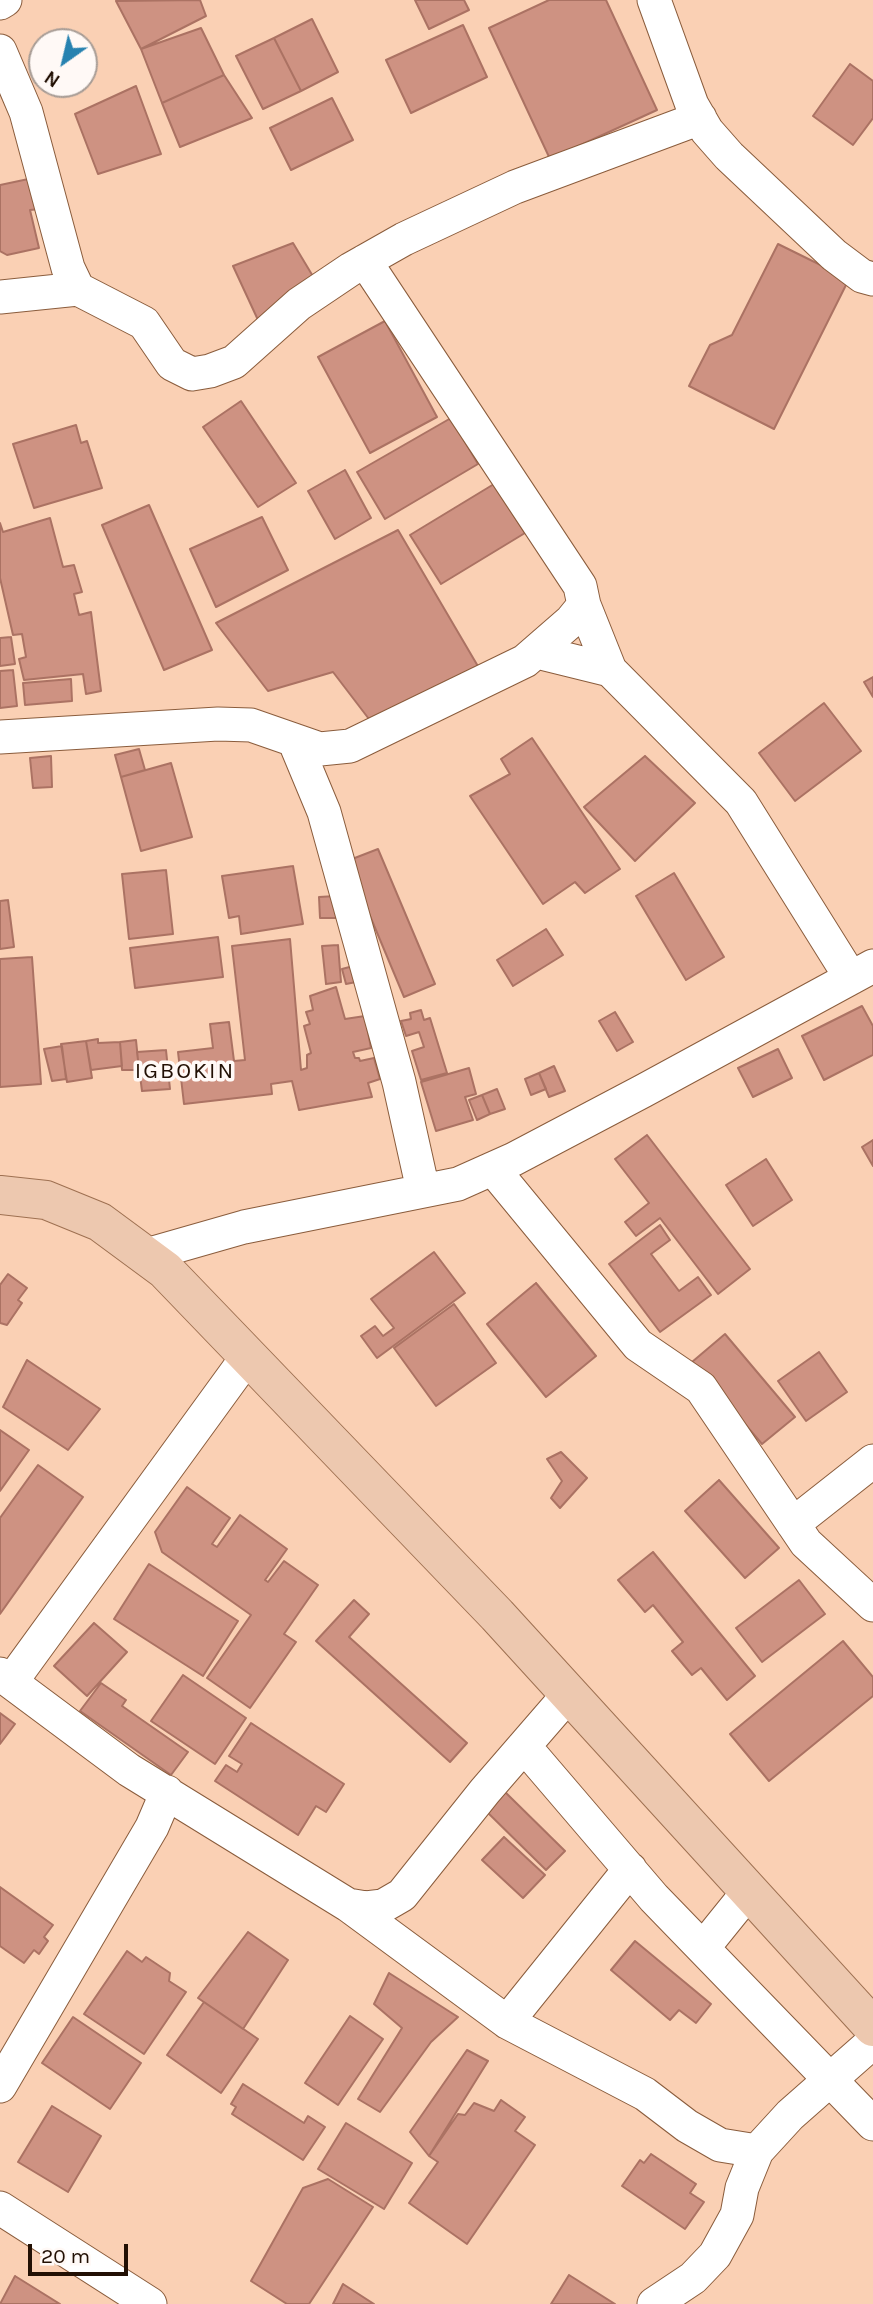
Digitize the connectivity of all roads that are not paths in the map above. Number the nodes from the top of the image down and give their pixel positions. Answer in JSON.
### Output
{"nodes":[{"id":1,"x":5,"y":0,"type":"edge"},
{"id":2,"x":654,"y":0,"type":"edge"},
{"id":3,"x":0,"y":3,"type":"edge"},
{"id":4,"x":0,"y":51,"type":"edge"},
{"id":5,"x":700,"y":118,"type":"junction"},
{"id":6,"x":365,"y":261,"type":"junction"},
{"id":7,"x":873,"y":279,"type":"edge"},
{"id":8,"x":78,"y":289,"type":"junction"},
{"id":9,"x":0,"y":297,"type":"edge"},
{"id":10,"x":584,"y":605,"type":"junction"},
{"id":11,"x":537,"y":652,"type":"junction"},
{"id":12,"x":610,"y":670,"type":"junction"},
{"id":13,"x":0,"y":737,"type":"edge"},
{"id":14,"x":294,"y":740,"type":"junction"},
{"id":15,"x":862,"y":972,"type":"edge"},
{"id":16,"x":493,"y":1168,"type":"junction"},
{"id":17,"x":423,"y":1191,"type":"junction"},
{"id":18,"x":0,"y":1195,"type":"edge"},
{"id":19,"x":146,"y":1255,"type":"junction"},
{"id":20,"x":248,"y":1356,"type":"junction"},
{"id":21,"x":873,"y":1461,"type":"edge"},
{"id":22,"x":793,"y":1524,"type":"junction"},
{"id":23,"x":873,"y":1605,"type":"edge"},
{"id":24,"x":6,"y":1678,"type":"edge"},
{"id":25,"x":569,"y":1694,"type":"junction"},
{"id":26,"x":524,"y":1746,"type":"junction"},
{"id":27,"x":167,"y":1792,"type":"junction"},
{"id":28,"x":630,"y":1869,"type":"junction"},
{"id":29,"x":749,"y":1891,"type":"junction"},
{"id":30,"x":402,"y":1895,"type":"junction"},
{"id":31,"x":348,"y":1905,"type":"junction"},
{"id":32,"x":397,"y":1944,"type":"junction"},
{"id":33,"x":703,"y":1948,"type":"junction"},
{"id":34,"x":507,"y":2022,"type":"junction"},
{"id":35,"x":873,"y":2027,"type":"edge"},
{"id":36,"x":873,"y":2042,"type":"edge"},
{"id":37,"x":829,"y":2080,"type":"junction"},
{"id":38,"x":0,"y":2086,"type":"edge"},
{"id":39,"x":873,"y":2124,"type":"edge"},
{"id":40,"x":757,"y":2151,"type":"junction"},
{"id":41,"x":0,"y":2208,"type":"edge"},
{"id":42,"x":150,"y":2304,"type":"edge"},
{"id":43,"x":654,"y":2304,"type":"edge"}],
"edges":[{"from":1,"to":3,"type":"street"},
{"from":2,"to":5,"type":"street"},
{"from":4,"to":8,"type":"street"},
{"from":5,"to":6,"type":"street"},
{"from":5,"to":7,"type":"street"},
{"from":6,"to":8,"type":"street"},
{"from":6,"to":10,"type":"street"},
{"from":8,"to":9,"type":"street"},
{"from":10,"to":11,"type":"street"},
{"from":10,"to":12,"type":"street"},
{"from":11,"to":12,"type":"street"},
{"from":11,"to":14,"type":"street"},
{"from":12,"to":15,"type":"street"},
{"from":13,"to":14,"type":"street"},
{"from":14,"to":17,"type":"street"},
{"from":15,"to":16,"type":"street"},
{"from":16,"to":17,"type":"street"},
{"from":16,"to":22,"type":"street"},
{"from":17,"to":19,"type":"street"},
{"from":18,"to":19,"type":"main road"},
{"from":19,"to":20,"type":"main road"},
{"from":20,"to":24,"type":"street"},
{"from":20,"to":25,"type":"main road"},
{"from":21,"to":22,"type":"street"},
{"from":22,"to":23,"type":"street"},
{"from":24,"to":27,"type":"street"},
{"from":25,"to":26,"type":"street"},
{"from":25,"to":29,"type":"main road"},
{"from":26,"to":28,"type":"street"},
{"from":26,"to":30,"type":"street"},
{"from":27,"to":31,"type":"street"},
{"from":27,"to":38,"type":"street"},
{"from":28,"to":33,"type":"street"},
{"from":28,"to":34,"type":"street"},
{"from":29,"to":33,"type":"street"},
{"from":29,"to":35,"type":"main road"},
{"from":30,"to":31,"type":"street"},
{"from":30,"to":32,"type":"street"},
{"from":31,"to":32,"type":"street"},
{"from":32,"to":34,"type":"street"},
{"from":33,"to":37,"type":"street"},
{"from":34,"to":40,"type":"street"},
{"from":36,"to":37,"type":"street"},
{"from":37,"to":39,"type":"street"},
{"from":37,"to":40,"type":"street"},
{"from":40,"to":43,"type":"street"},
{"from":41,"to":42,"type":"street"}]}
